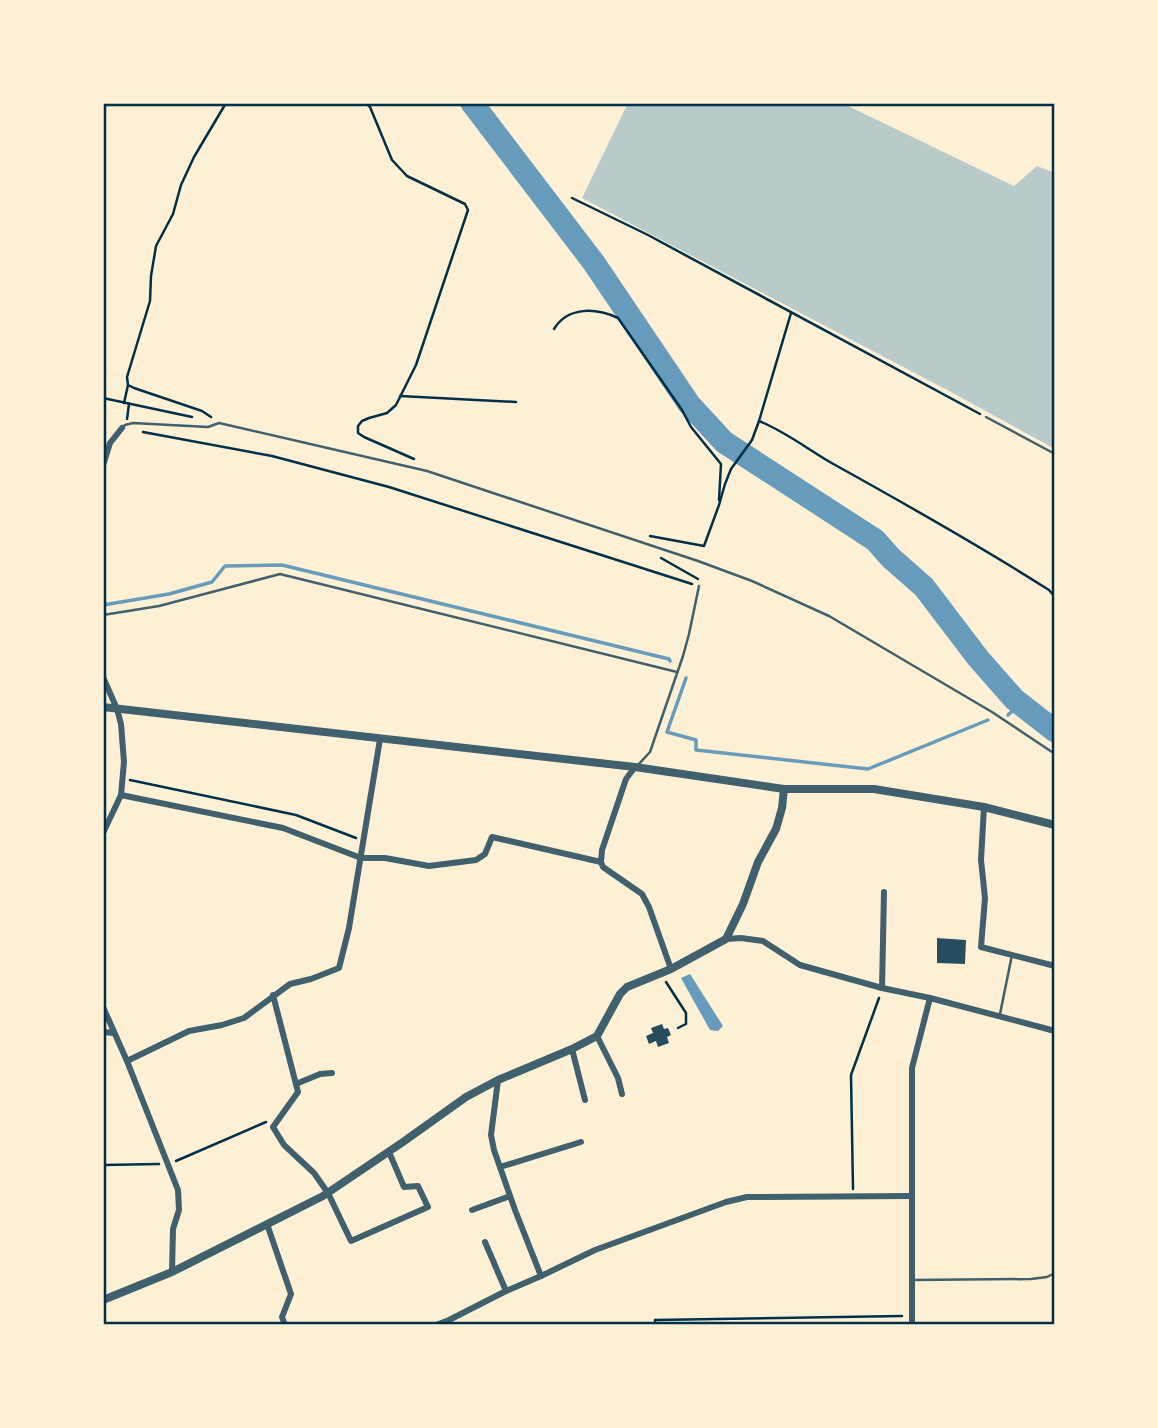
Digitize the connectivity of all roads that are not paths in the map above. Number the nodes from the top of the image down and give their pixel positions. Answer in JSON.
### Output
{"nodes":[{"id":1,"x":986,"y":417,"type":"road end"},
{"id":2,"x":124,"y":427,"type":"joint"},
{"id":3,"x":1055,"y":454,"type":"edge"},
{"id":4,"x":103,"y":465,"type":"edge"},
{"id":5,"x":699,"y":586,"type":"road end"},
{"id":6,"x":103,"y":615,"type":"edge"},
{"id":7,"x":677,"y":672,"type":"junction"},
{"id":8,"x":103,"y":677,"type":"edge"},
{"id":9,"x":103,"y":707,"type":"edge"},
{"id":10,"x":117,"y":709,"type":"junction"},
{"id":11,"x":380,"y":739,"type":"junction"},
{"id":12,"x":1055,"y":754,"type":"edge"},
{"id":13,"x":635,"y":767,"type":"junction"},
{"id":14,"x":784,"y":789,"type":"junction"},
{"id":15,"x":121,"y":795,"type":"junction"},
{"id":16,"x":984,"y":807,"type":"junction"},
{"id":17,"x":1055,"y":825,"type":"edge"},
{"id":18,"x":103,"y":833,"type":"edge"},
{"id":19,"x":361,"y":858,"type":"junction"},
{"id":20,"x":601,"y":862,"type":"junction"},
{"id":21,"x":884,"y":892,"type":"dead end"},
{"id":22,"x":726,"y":939,"type":"junction"},
{"id":23,"x":1012,"y":955,"type":"junction"},
{"id":24,"x":1055,"y":966,"type":"edge"},
{"id":25,"x":671,"y":969,"type":"junction"},
{"id":26,"x":882,"y":988,"type":"junction"},
{"id":27,"x":273,"y":995,"type":"junction"},
{"id":28,"x":930,"y":998,"type":"junction"},
{"id":29,"x":103,"y":1007,"type":"edge"},
{"id":30,"x":999,"y":1017,"type":"junction"},
{"id":31,"x":1055,"y":1031,"type":"edge"},
{"id":32,"x":103,"y":1032,"type":"edge"},
{"id":33,"x":114,"y":1033,"type":"junction"},
{"id":34,"x":597,"y":1036,"type":"junction"},
{"id":35,"x":572,"y":1049,"type":"junction"},
{"id":36,"x":127,"y":1061,"type":"junction"},
{"id":37,"x":332,"y":1073,"type":"dead end"},
{"id":38,"x":498,"y":1080,"type":"junction"},
{"id":39,"x":296,"y":1084,"type":"junction"},
{"id":40,"x":622,"y":1094,"type":"dead end"},
{"id":41,"x":585,"y":1100,"type":"dead end"},
{"id":42,"x":580,"y":1142,"type":"dead end"},
{"id":43,"x":389,"y":1152,"type":"junction"},
{"id":44,"x":500,"y":1167,"type":"junction"},
{"id":45,"x":328,"y":1193,"type":"junction"},
{"id":46,"x":510,"y":1196,"type":"junction"},
{"id":47,"x":911,"y":1196,"type":"junction"},
{"id":48,"x":472,"y":1210,"type":"dead end"},
{"id":49,"x":267,"y":1224,"type":"junction"},
{"id":50,"x":485,"y":1242,"type":"dead end"},
{"id":51,"x":172,"y":1272,"type":"junction"},
{"id":52,"x":1055,"y":1273,"type":"edge"},
{"id":53,"x":541,"y":1276,"type":"junction"},
{"id":54,"x":912,"y":1280,"type":"junction"},
{"id":55,"x":506,"y":1291,"type":"junction"},
{"id":56,"x":103,"y":1300,"type":"edge"},
{"id":57,"x":285,"y":1325,"type":"edge"},
{"id":58,"x":436,"y":1325,"type":"edge"},
{"id":59,"x":912,"y":1325,"type":"edge"}],
"edges":[{"from":1,"to":3,"type":"lane"},
{"from":2,"to":4,"type":"street"},
{"from":2,"to":12,"type":"lane"},
{"from":5,"to":7,"type":"lane"},
{"from":6,"to":7,"type":"lane"},
{"from":7,"to":13,"type":"lane"},
{"from":8,"to":10,"type":"street"},
{"from":9,"to":10,"type":"street"},
{"from":10,"to":11,"type":"street"},
{"from":10,"to":15,"type":"street"},
{"from":11,"to":13,"type":"street"},
{"from":11,"to":19,"type":"street"},
{"from":13,"to":14,"type":"street"},
{"from":13,"to":20,"type":"street"},
{"from":14,"to":16,"type":"street"},
{"from":14,"to":22,"type":"street"},
{"from":15,"to":18,"type":"street"},
{"from":15,"to":19,"type":"street"},
{"from":16,"to":17,"type":"street"},
{"from":16,"to":23,"type":"street"},
{"from":19,"to":20,"type":"street"},
{"from":19,"to":27,"type":"street"},
{"from":20,"to":25,"type":"street"},
{"from":21,"to":26,"type":"street"},
{"from":22,"to":25,"type":"street"},
{"from":22,"to":26,"type":"street"},
{"from":23,"to":24,"type":"street"},
{"from":23,"to":30,"type":"lane"},
{"from":25,"to":34,"type":"street"},
{"from":26,"to":28,"type":"street"},
{"from":27,"to":36,"type":"street"},
{"from":27,"to":39,"type":"street"},
{"from":28,"to":30,"type":"street"},
{"from":28,"to":47,"type":"street"},
{"from":29,"to":33,"type":"street"},
{"from":30,"to":31,"type":"street"},
{"from":32,"to":33,"type":"street"},
{"from":33,"to":36,"type":"street"},
{"from":34,"to":35,"type":"street"},
{"from":34,"to":40,"type":"street"},
{"from":35,"to":38,"type":"street"},
{"from":35,"to":41,"type":"street"},
{"from":36,"to":51,"type":"street"},
{"from":37,"to":39,"type":"street"},
{"from":38,"to":43,"type":"street"},
{"from":38,"to":44,"type":"street"},
{"from":39,"to":45,"type":"street"},
{"from":42,"to":44,"type":"street"},
{"from":43,"to":45,"type":"street"},
{"from":43,"to":45,"type":"street"},
{"from":44,"to":46,"type":"street"},
{"from":45,"to":49,"type":"street"},
{"from":46,"to":48,"type":"street"},
{"from":46,"to":53,"type":"street"},
{"from":47,"to":53,"type":"street"},
{"from":47,"to":54,"type":"street"},
{"from":49,"to":51,"type":"street"},
{"from":49,"to":57,"type":"street"},
{"from":50,"to":55,"type":"street"},
{"from":51,"to":56,"type":"street"},
{"from":52,"to":54,"type":"lane"},
{"from":53,"to":55,"type":"street"},
{"from":54,"to":59,"type":"street"},
{"from":55,"to":58,"type":"street"}]}
